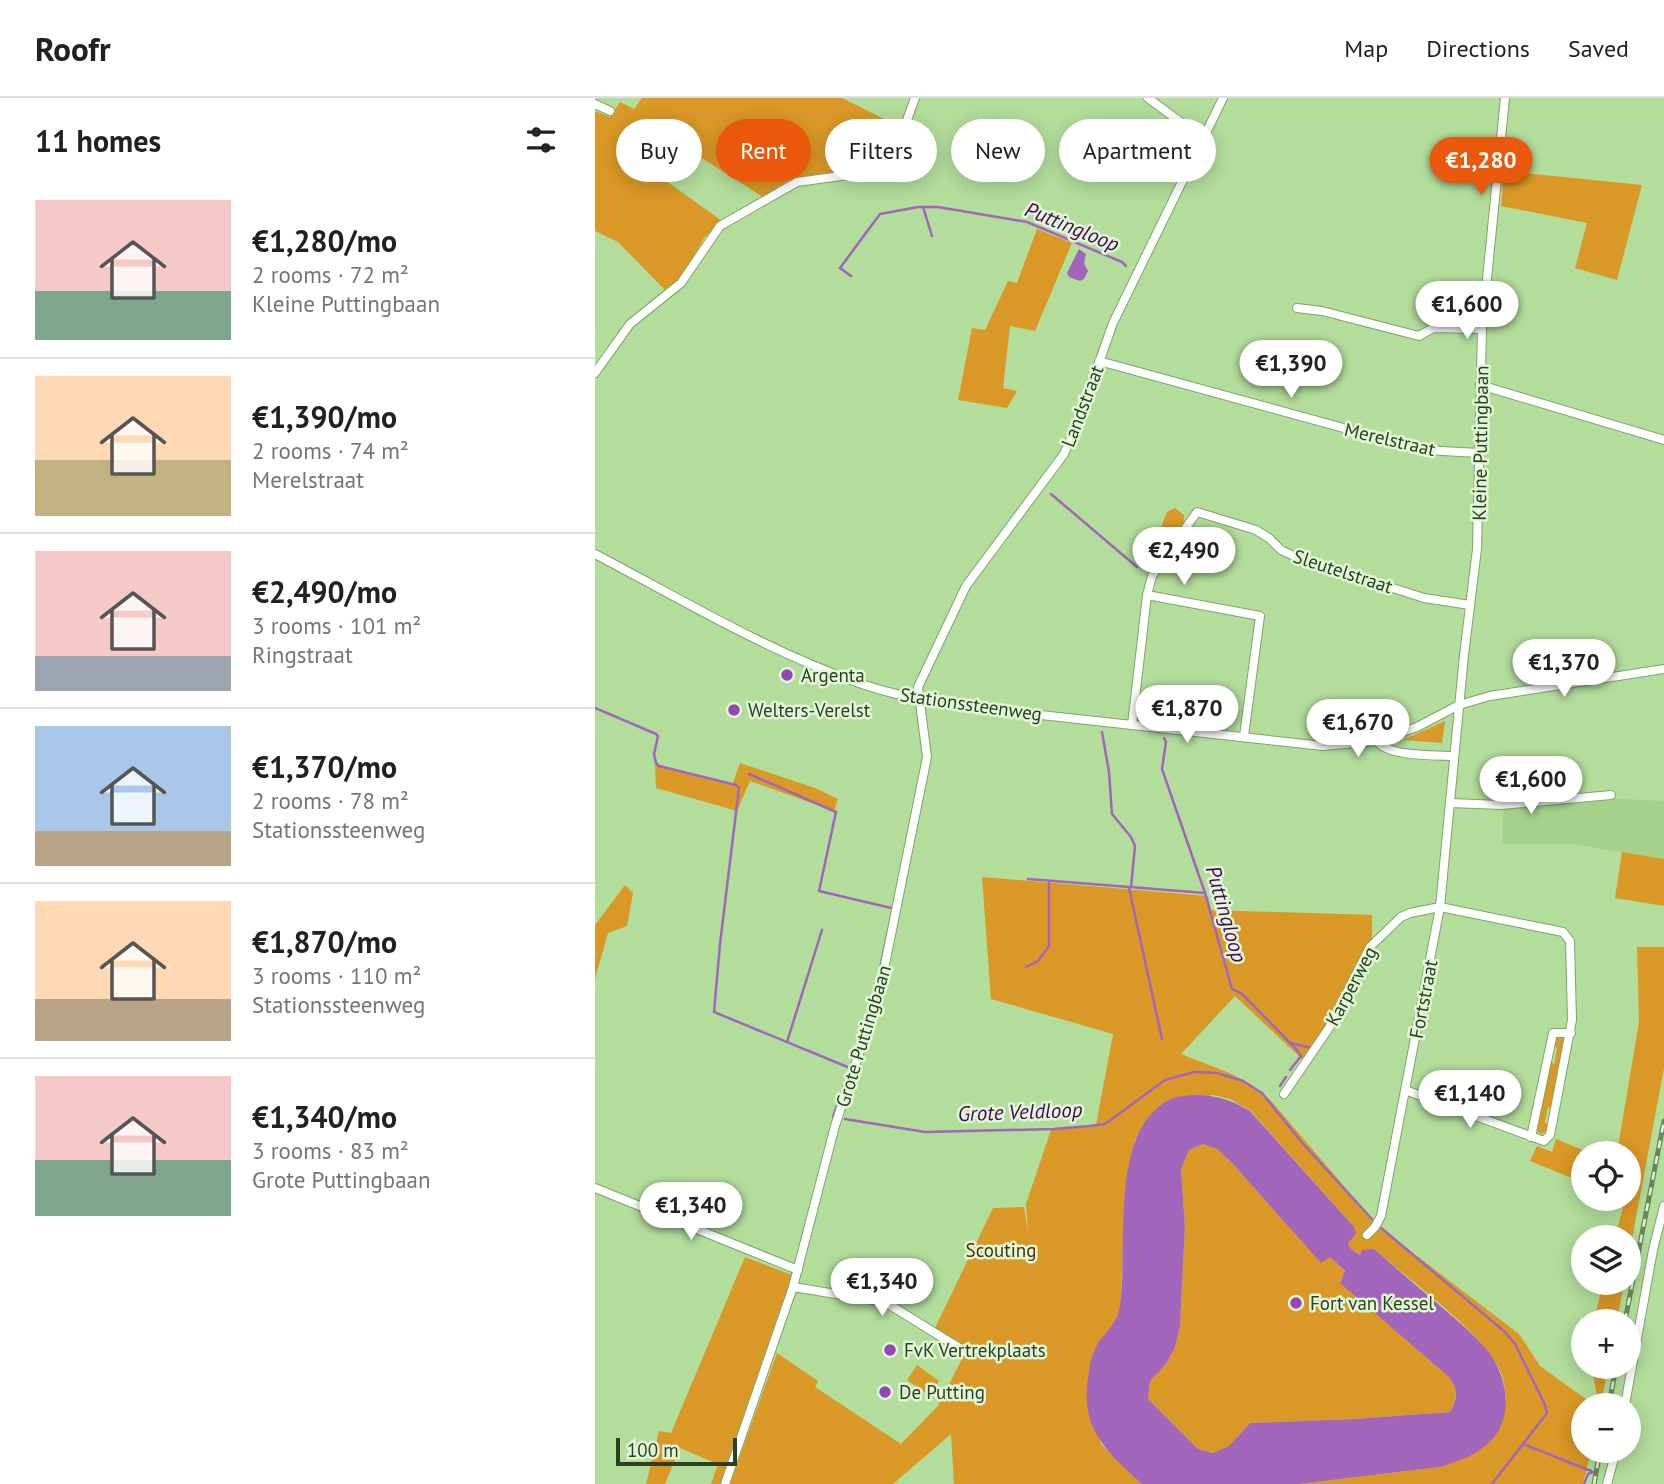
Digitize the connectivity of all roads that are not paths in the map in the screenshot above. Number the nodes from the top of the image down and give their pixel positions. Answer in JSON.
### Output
{"nodes":[{"id":1,"x":915,"y":98,"type":"edge"},
{"id":2,"x":1148,"y":98,"type":"edge"},
{"id":3,"x":1223,"y":98,"type":"edge"},
{"id":4,"x":1505,"y":98,"type":"edge"},
{"id":5,"x":595,"y":104,"type":"edge"},
{"id":6,"x":610,"y":111,"type":"dead end"},
{"id":7,"x":1176,"y":119,"type":"edge"},
{"id":8,"x":1212,"y":119,"type":"edge"},
{"id":9,"x":1181,"y":182,"type":"edge"},
{"id":10,"x":1297,"y":308,"type":"dead end"},
{"id":11,"x":1482,"y":329,"type":"junction"},
{"id":12,"x":1099,"y":361,"type":"junction"},
{"id":13,"x":595,"y":373,"type":"edge"},
{"id":14,"x":1480,"y":385,"type":"junction"},
{"id":15,"x":1664,"y":440,"type":"edge"},
{"id":16,"x":1479,"y":453,"type":"junction"},
{"id":17,"x":595,"y":554,"type":"edge"},
{"id":18,"x":1147,"y":595,"type":"junction"},
{"id":19,"x":1470,"y":605,"type":"junction"},
{"id":20,"x":1664,"y":669,"type":"edge"},
{"id":21,"x":918,"y":699,"type":"junction"},
{"id":22,"x":1459,"y":705,"type":"junction"},
{"id":23,"x":1132,"y":724,"type":"junction"},
{"id":24,"x":1244,"y":736,"type":"junction"},
{"id":25,"x":1377,"y":741,"type":"junction"},
{"id":26,"x":1454,"y":757,"type":"junction"},
{"id":27,"x":1611,"y":795,"type":"dead end"},
{"id":28,"x":1450,"y":803,"type":"junction"},
{"id":29,"x":1440,"y":907,"type":"junction"},
{"id":30,"x":1571,"y":1034,"type":"junction"},
{"id":31,"x":1405,"y":1090,"type":"junction"},
{"id":32,"x":1284,"y":1094,"type":"dead end"},
{"id":33,"x":1531,"y":1137,"type":"junction"},
{"id":34,"x":595,"y":1188,"type":"edge"},
{"id":35,"x":1664,"y":1206,"type":"edge"},
{"id":36,"x":1369,"y":1234,"type":"dead end"},
{"id":37,"x":798,"y":1270,"type":"junction"},
{"id":38,"x":793,"y":1287,"type":"junction"},
{"id":39,"x":969,"y":1354,"type":"dead end"},
{"id":40,"x":1627,"y":1393,"type":"edge"},
{"id":41,"x":1613,"y":1463,"type":"edge"},
{"id":42,"x":725,"y":1484,"type":"edge"},
{"id":43,"x":1607,"y":1484,"type":"edge"}],
"edges":[{"from":1,"to":13,"type":"street"},
{"from":2,"to":7,"type":"street"},
{"from":3,"to":8,"type":"street","name":"Landstraat"},
{"from":4,"to":11,"type":"street","name":"Kleine Puttingbaan"},
{"from":5,"to":6,"type":"street"},
{"from":9,"to":12,"type":"street","name":"Landstraat"},
{"from":10,"to":11,"type":"street"},
{"from":11,"to":14,"type":"street","name":"Kleine Puttingbaan"},
{"from":12,"to":16,"type":"street","name":"Merelstraat"},
{"from":12,"to":21,"type":"street","name":"Landstraat"},
{"from":14,"to":15,"type":"street"},
{"from":14,"to":16,"type":"street","name":"Kleine Puttingbaan"},
{"from":16,"to":19,"type":"street","name":"Kleine Puttingbaan"},
{"from":17,"to":21,"type":"street","name":"Stationssteenweg"},
{"from":18,"to":19,"type":"street","name":"Sleutelstraat"},
{"from":18,"to":23,"type":"street"},
{"from":18,"to":24,"type":"street"},
{"from":19,"to":22,"type":"street","name":"Kleine Puttingbaan"},
{"from":20,"to":22,"type":"street","name":"Stationssteenweg"},
{"from":21,"to":23,"type":"street","name":"Stationssteenweg"},
{"from":21,"to":37,"type":"street","name":"Grote Puttingbaan"},
{"from":22,"to":25,"type":"street","name":"Stationssteenweg"},
{"from":22,"to":26,"type":"street","name":"Fortstraat"},
{"from":23,"to":24,"type":"street","name":"Stationssteenweg"},
{"from":24,"to":25,"type":"street","name":"Stationssteenweg"},
{"from":25,"to":26,"type":"street","name":"Stationssteenweg"},
{"from":26,"to":28,"type":"street","name":"Fortstraat"},
{"from":27,"to":28,"type":"street"},
{"from":28,"to":29,"type":"street","name":"Fortstraat"},
{"from":29,"to":30,"type":"street"},
{"from":29,"to":31,"type":"street","name":"Fortstraat"},
{"from":29,"to":32,"type":"street","name":"Karperweg"},
{"from":30,"to":33,"type":"street"},
{"from":30,"to":33,"type":"street"},
{"from":31,"to":33,"type":"street"},
{"from":31,"to":36,"type":"street","name":"Fortstraat"},
{"from":34,"to":37,"type":"street"},
{"from":35,"to":40,"type":"street"},
{"from":37,"to":38,"type":"street","name":"Grote Puttingbaan"},
{"from":38,"to":39,"type":"street"},
{"from":38,"to":42,"type":"street","name":"Grote Puttingbaan"},
{"from":41,"to":43,"type":"street"}]}
